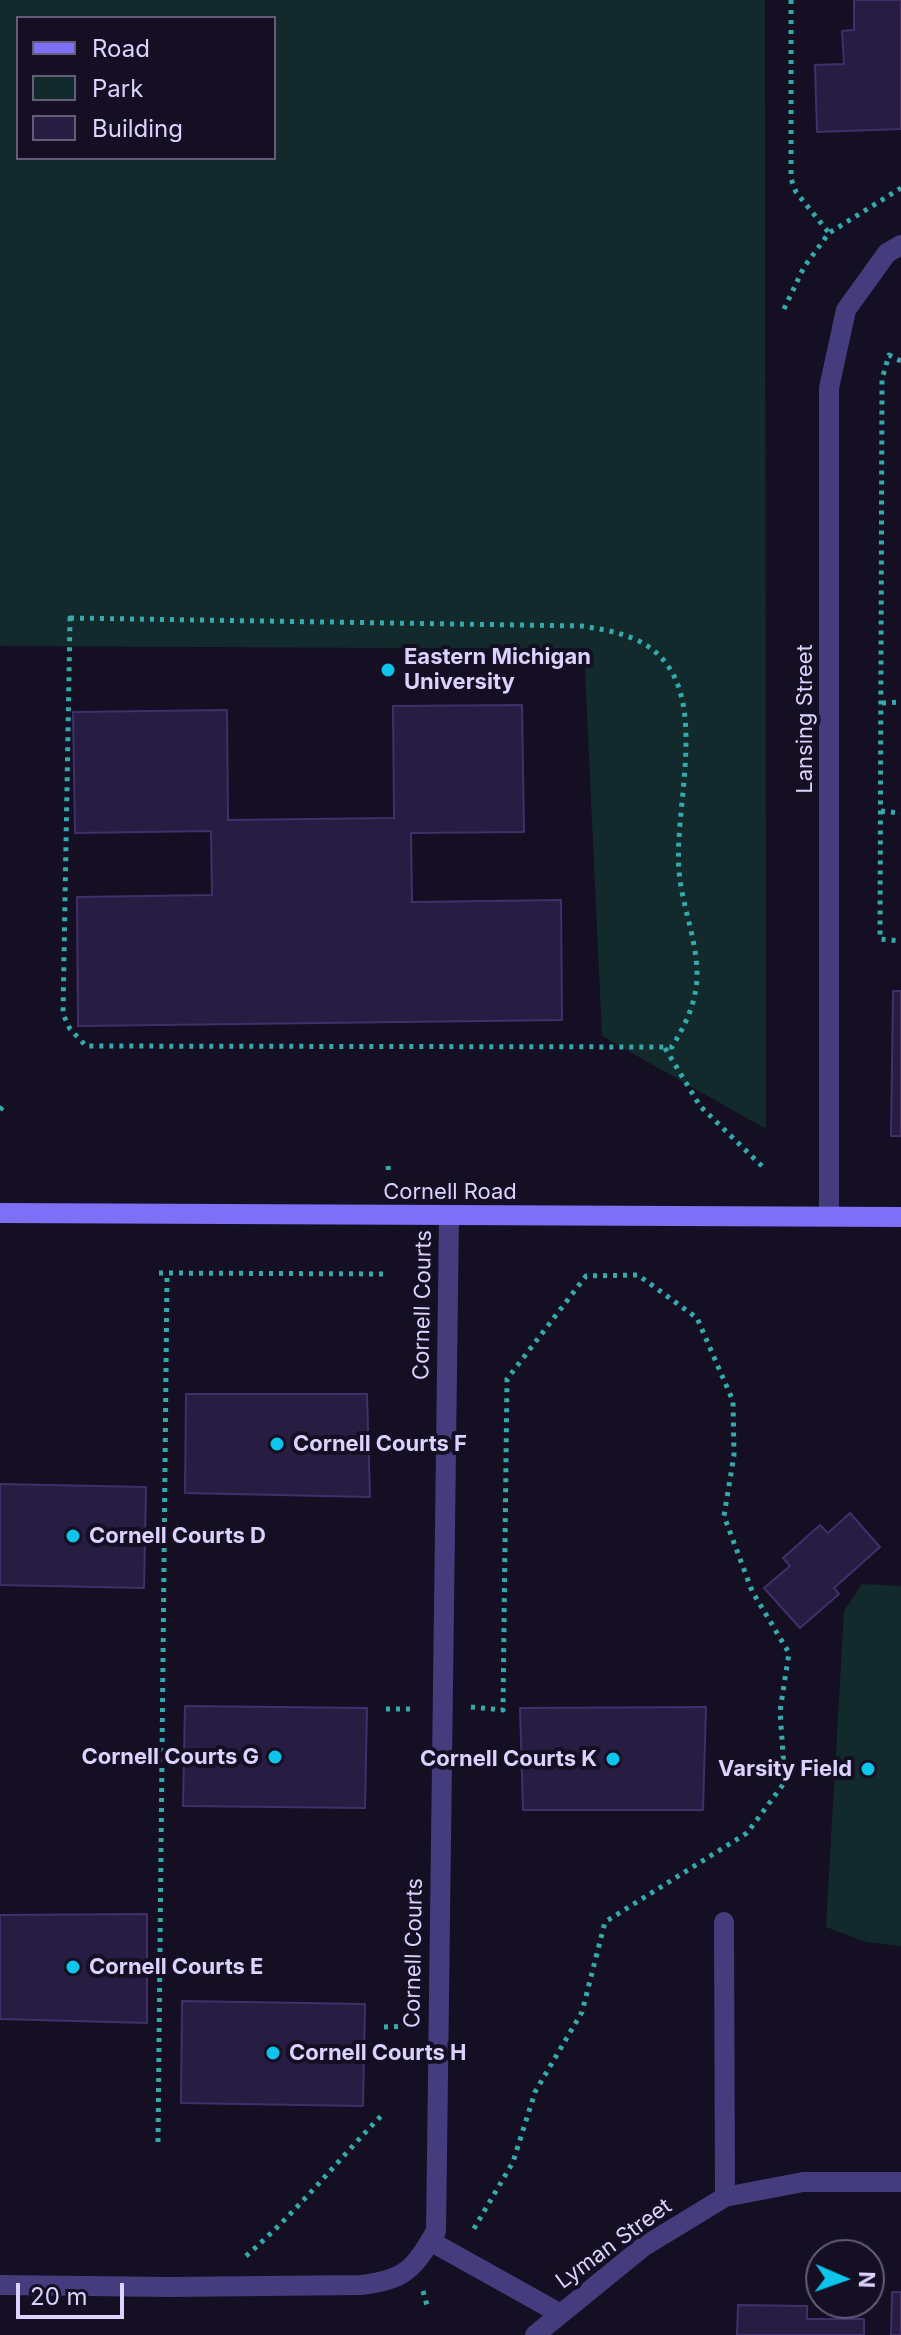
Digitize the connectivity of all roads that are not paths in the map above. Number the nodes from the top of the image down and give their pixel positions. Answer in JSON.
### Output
{"nodes":[{"id":1,"x":901,"y":245,"type":"edge"},
{"id":2,"x":0,"y":1213,"type":"edge"},
{"id":3,"x":449,"y":1215,"type":"junction"},
{"id":4,"x":829,"y":1216,"type":"junction"},
{"id":5,"x":901,"y":1217,"type":"edge"},
{"id":6,"x":724,"y":1922,"type":"dead end"},
{"id":7,"x":901,"y":2182,"type":"edge"},
{"id":8,"x":725,"y":2197,"type":"junction"},
{"id":9,"x":430,"y":2241,"type":"junction"},
{"id":10,"x":0,"y":2285,"type":"edge"},
{"id":11,"x":559,"y":2313,"type":"junction"},
{"id":12,"x":535,"y":2335,"type":"edge"}],
"edges":[{"from":1,"to":4,"type":"lane","name":"Lansing Street"},
{"from":2,"to":3,"type":"street","name":"Cornell Road"},
{"from":3,"to":4,"type":"street","name":"Cornell Road"},
{"from":3,"to":9,"type":"lane","name":"Cornell Courts"},
{"from":4,"to":5,"type":"street","name":"Cornell Road"},
{"from":6,"to":8,"type":"lane"},
{"from":7,"to":8,"type":"lane"},
{"from":8,"to":11,"type":"lane","name":"Lyman Street"},
{"from":9,"to":10,"type":"lane","name":"Cornell Courts"},
{"from":9,"to":11,"type":"lane"},
{"from":11,"to":12,"type":"lane","name":"Lyman Street"}]}
